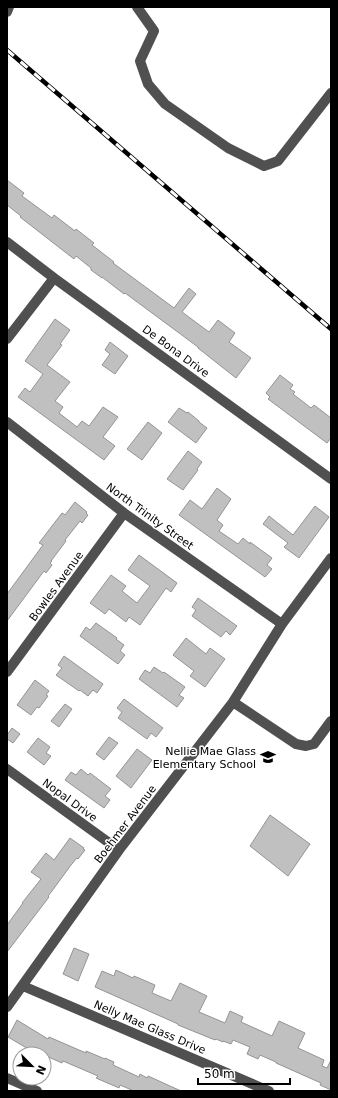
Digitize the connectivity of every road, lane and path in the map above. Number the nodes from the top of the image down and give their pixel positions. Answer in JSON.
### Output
{"nodes":[{"id":1,"x":9,"y":7,"type":"edge"},
{"id":2,"x":137,"y":7,"type":"edge"},
{"id":3,"x":7,"y":12,"type":"edge"},
{"id":4,"x":331,"y":93,"type":"edge"},
{"id":5,"x":7,"y":242,"type":"edge"},
{"id":6,"x":54,"y":278,"type":"junction"},
{"id":7,"x":7,"y":339,"type":"edge"},
{"id":8,"x":7,"y":422,"type":"edge"},
{"id":9,"x":331,"y":479,"type":"edge"},
{"id":10,"x":124,"y":513,"type":"junction"},
{"id":11,"x":331,"y":558,"type":"edge"},
{"id":12,"x":282,"y":624,"type":"junction"},
{"id":13,"x":7,"y":672,"type":"edge"},
{"id":14,"x":233,"y":702,"type":"junction"},
{"id":15,"x":331,"y":721,"type":"edge"},
{"id":16,"x":7,"y":769,"type":"edge"},
{"id":17,"x":118,"y":850,"type":"junction"},
{"id":18,"x":23,"y":986,"type":"junction"},
{"id":19,"x":7,"y":1007,"type":"edge"},
{"id":20,"x":7,"y":1078,"type":"edge"},
{"id":21,"x":37,"y":1091,"type":"edge"},
{"id":22,"x":269,"y":1091,"type":"edge"}],
"edges":[{"from":1,"to":3,"type":"street"},
{"from":2,"to":4,"type":"street"},
{"from":5,"to":6,"type":"street","name":"De Bona Drive"},
{"from":6,"to":7,"type":"street"},
{"from":6,"to":9,"type":"street","name":"De Bona Drive"},
{"from":8,"to":10,"type":"street","name":"North Trinity Street"},
{"from":10,"to":12,"type":"street","name":"North Trinity Street"},
{"from":10,"to":13,"type":"street","name":"Bowles Avenue"},
{"from":11,"to":12,"type":"street","name":"Boehmer Avenue"},
{"from":12,"to":14,"type":"street","name":"Boehmer Avenue"},
{"from":14,"to":15,"type":"street"},
{"from":14,"to":17,"type":"street","name":"Boehmer Avenue"},
{"from":16,"to":17,"type":"street","name":"Nopal Drive"},
{"from":17,"to":18,"type":"street","name":"Boehmer Avenue"},
{"from":18,"to":19,"type":"street","name":"Boehmer Avenue"},
{"from":18,"to":22,"type":"street","name":"Nelly Mae Glass Drive"},
{"from":20,"to":21,"type":"street"}]}
